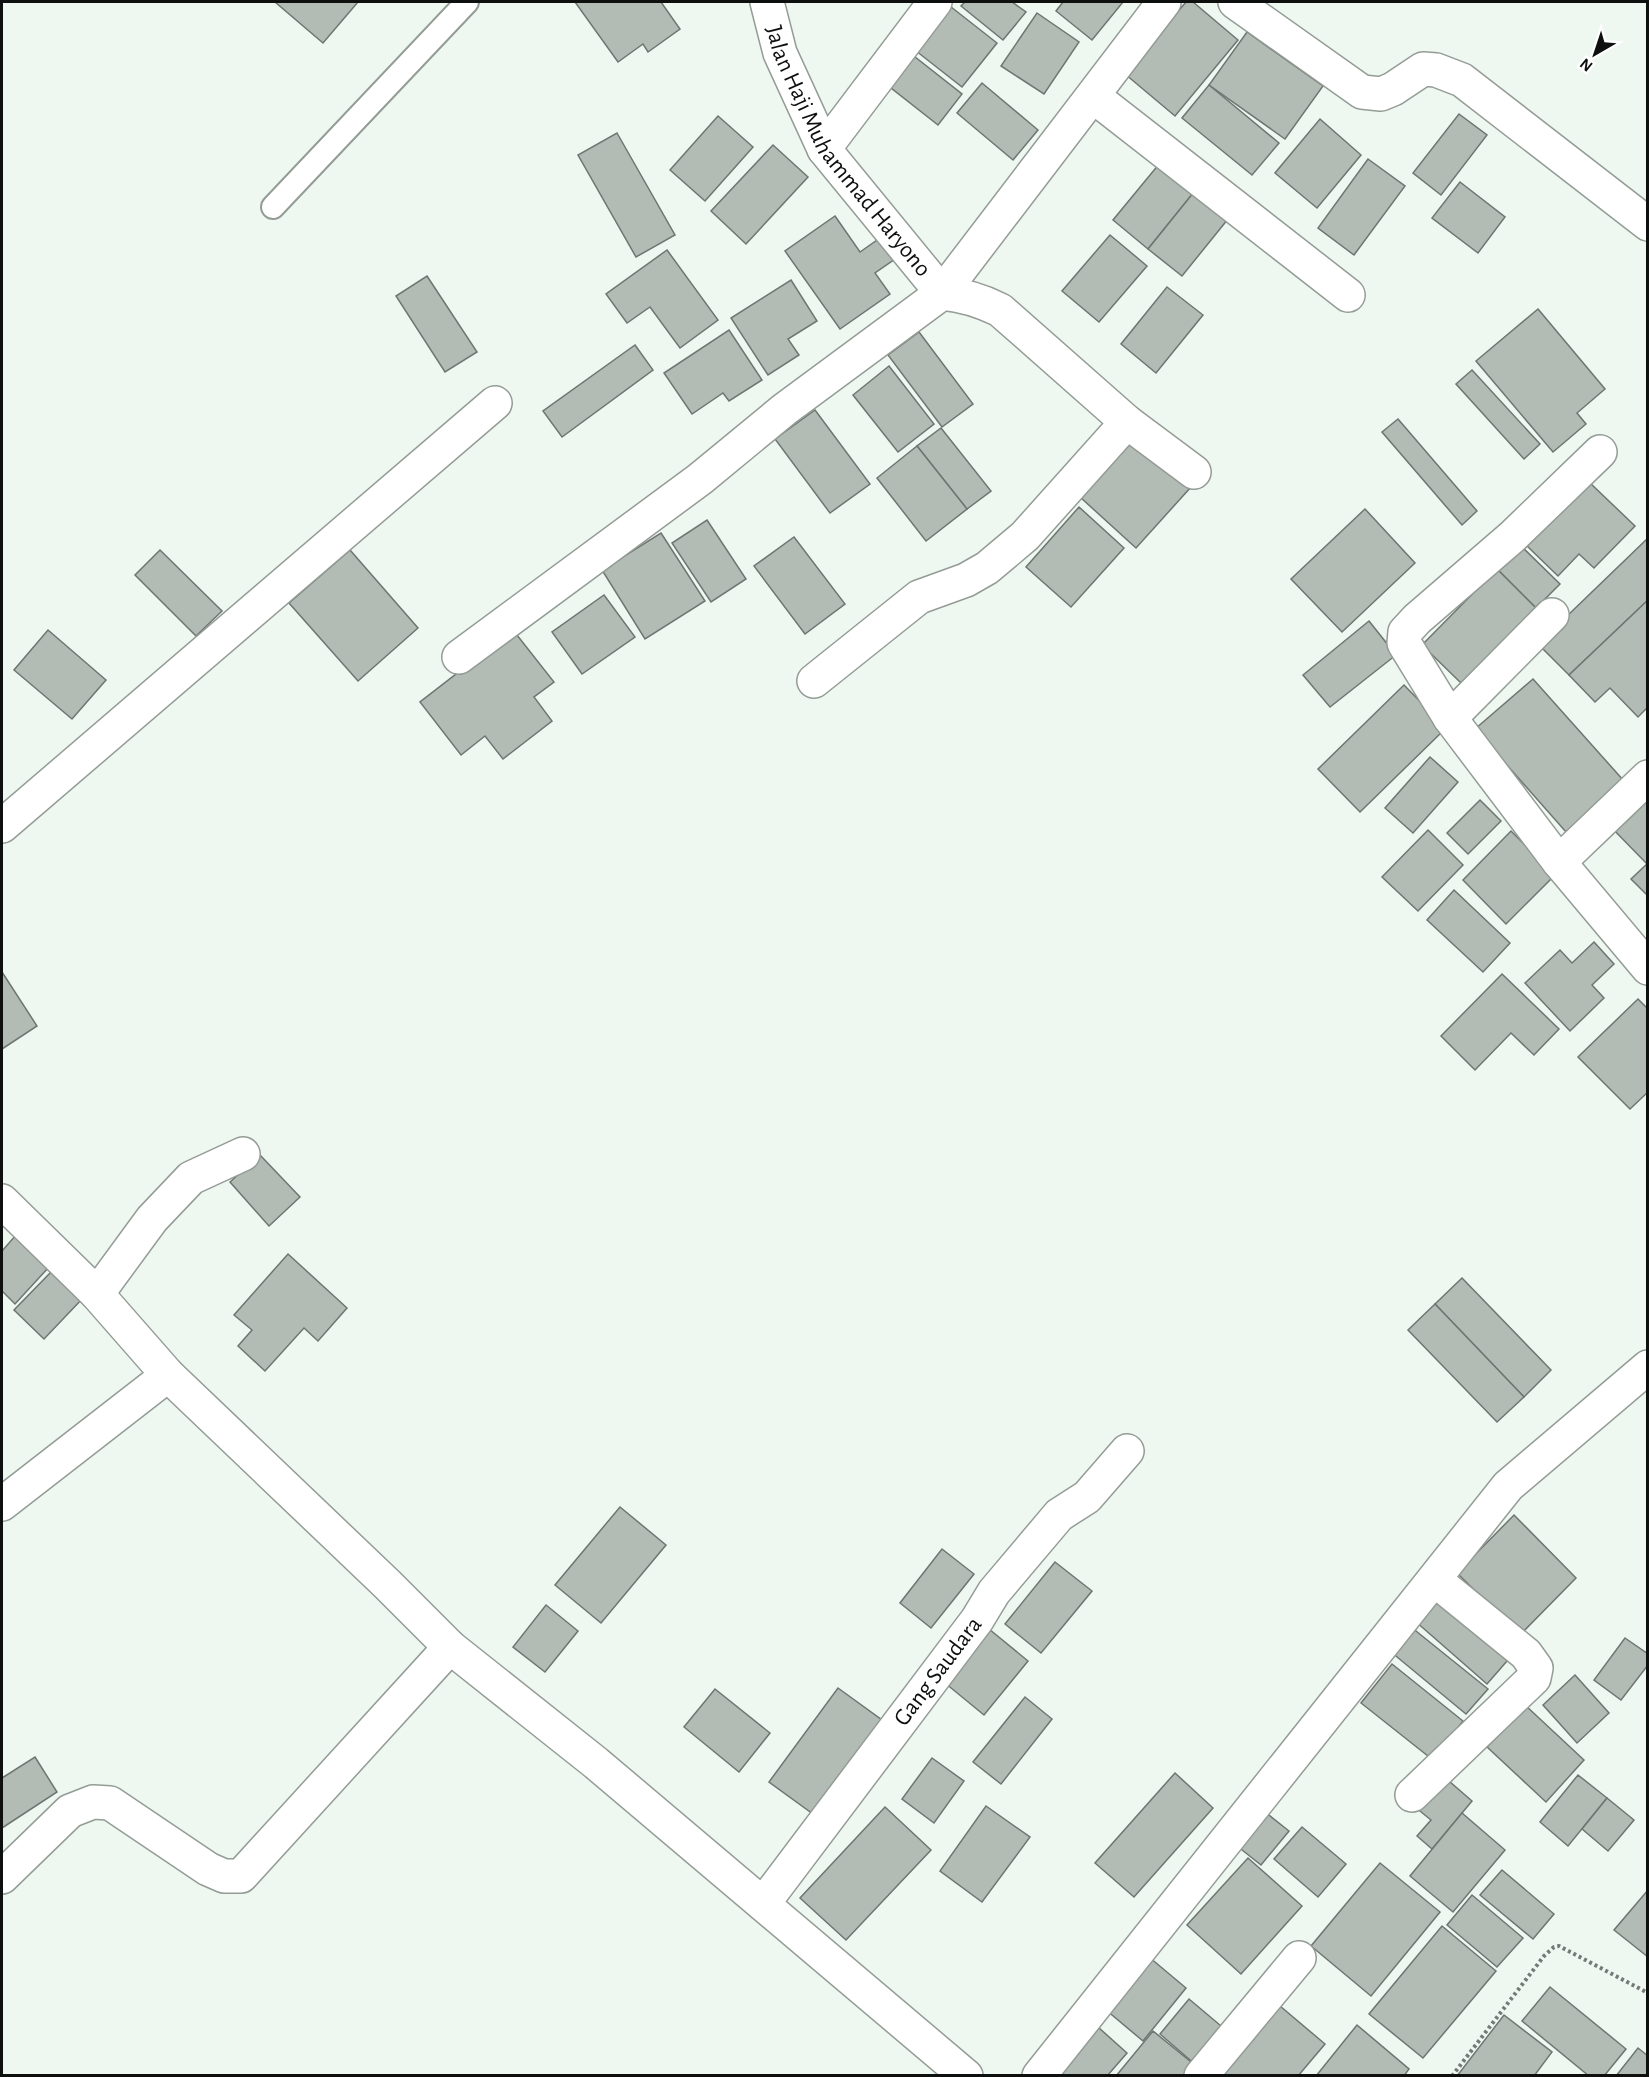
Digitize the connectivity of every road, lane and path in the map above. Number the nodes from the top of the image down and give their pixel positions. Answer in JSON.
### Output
{"nodes":[{"id":1,"x":467,"y":2,"type":"edge"},
{"id":2,"x":767,"y":2,"type":"edge"},
{"id":3,"x":935,"y":2,"type":"edge"},
{"id":4,"x":1164,"y":2,"type":"edge"},
{"id":5,"x":1235,"y":2,"type":"edge"},
{"id":6,"x":1094,"y":96,"type":"junction"},
{"id":7,"x":824,"y":149,"type":"junction"},
{"id":8,"x":273,"y":207,"type":"dead end"},
{"id":9,"x":1647,"y":224,"type":"edge"},
{"id":10,"x":942,"y":293,"type":"junction"},
{"id":11,"x":1348,"y":295,"type":"dead end"},
{"id":12,"x":495,"y":403,"type":"dead end"},
{"id":13,"x":1127,"y":422,"type":"junction"},
{"id":14,"x":1600,"y":452,"type":"dead end"},
{"id":15,"x":1194,"y":472,"type":"dead end"},
{"id":16,"x":1552,"y":615,"type":"dead end"},
{"id":17,"x":459,"y":657,"type":"dead end"},
{"id":18,"x":814,"y":681,"type":"dead end"},
{"id":19,"x":1450,"y":717,"type":"junction"},
{"id":20,"x":1647,"y":777,"type":"edge"},
{"id":21,"x":2,"y":826,"type":"edge"},
{"id":22,"x":1559,"y":861,"type":"junction"},
{"id":23,"x":1646,"y":964,"type":"edge"},
{"id":24,"x":243,"y":1154,"type":"dead end"},
{"id":25,"x":2,"y":1201,"type":"edge"},
{"id":26,"x":97,"y":1294,"type":"junction"},
{"id":27,"x":1647,"y":1367,"type":"edge"},
{"id":28,"x":168,"y":1375,"type":"junction"},
{"id":29,"x":1128,"y":1451,"type":"dead end"},
{"id":30,"x":2,"y":1504,"type":"edge"},
{"id":31,"x":1434,"y":1580,"type":"junction"},
{"id":32,"x":450,"y":1647,"type":"junction"},
{"id":33,"x":1412,"y":1795,"type":"dead end"},
{"id":34,"x":2,"y":1877,"type":"edge"},
{"id":35,"x":763,"y":1904,"type":"junction"},
{"id":36,"x":1299,"y":1958,"type":"dead end"},
{"id":37,"x":1647,"y":1993,"type":"edge"},
{"id":38,"x":966,"y":2076,"type":"edge"},
{"id":39,"x":1039,"y":2076,"type":"edge"},
{"id":40,"x":1201,"y":2076,"type":"edge"},
{"id":41,"x":1452,"y":2076,"type":"edge"}],
"edges":[{"from":1,"to":8,"type":"lane"},
{"from":2,"to":7,"type":"street","name":"Jalan Haji Muhammad Haryono"},
{"from":3,"to":7,"type":"street"},
{"from":4,"to":6,"type":"street"},
{"from":5,"to":9,"type":"street"},
{"from":6,"to":10,"type":"street"},
{"from":6,"to":11,"type":"street"},
{"from":7,"to":10,"type":"street","name":"Jalan Haji Muhammad Haryono"},
{"from":10,"to":13,"type":"street"},
{"from":10,"to":17,"type":"street"},
{"from":12,"to":21,"type":"street"},
{"from":13,"to":15,"type":"street"},
{"from":13,"to":18,"type":"street"},
{"from":14,"to":19,"type":"street"},
{"from":16,"to":19,"type":"street"},
{"from":19,"to":22,"type":"street"},
{"from":20,"to":22,"type":"street"},
{"from":22,"to":23,"type":"street"},
{"from":24,"to":26,"type":"street"},
{"from":25,"to":26,"type":"street"},
{"from":26,"to":28,"type":"street"},
{"from":27,"to":31,"type":"street"},
{"from":28,"to":30,"type":"street"},
{"from":28,"to":32,"type":"street"},
{"from":29,"to":35,"type":"street","name":"Gang Saudara"},
{"from":31,"to":33,"type":"street"},
{"from":31,"to":39,"type":"street"},
{"from":32,"to":34,"type":"street"},
{"from":32,"to":35,"type":"street"},
{"from":35,"to":38,"type":"street"},
{"from":36,"to":40,"type":"street"},
{"from":37,"to":41,"type":"path"}]}
